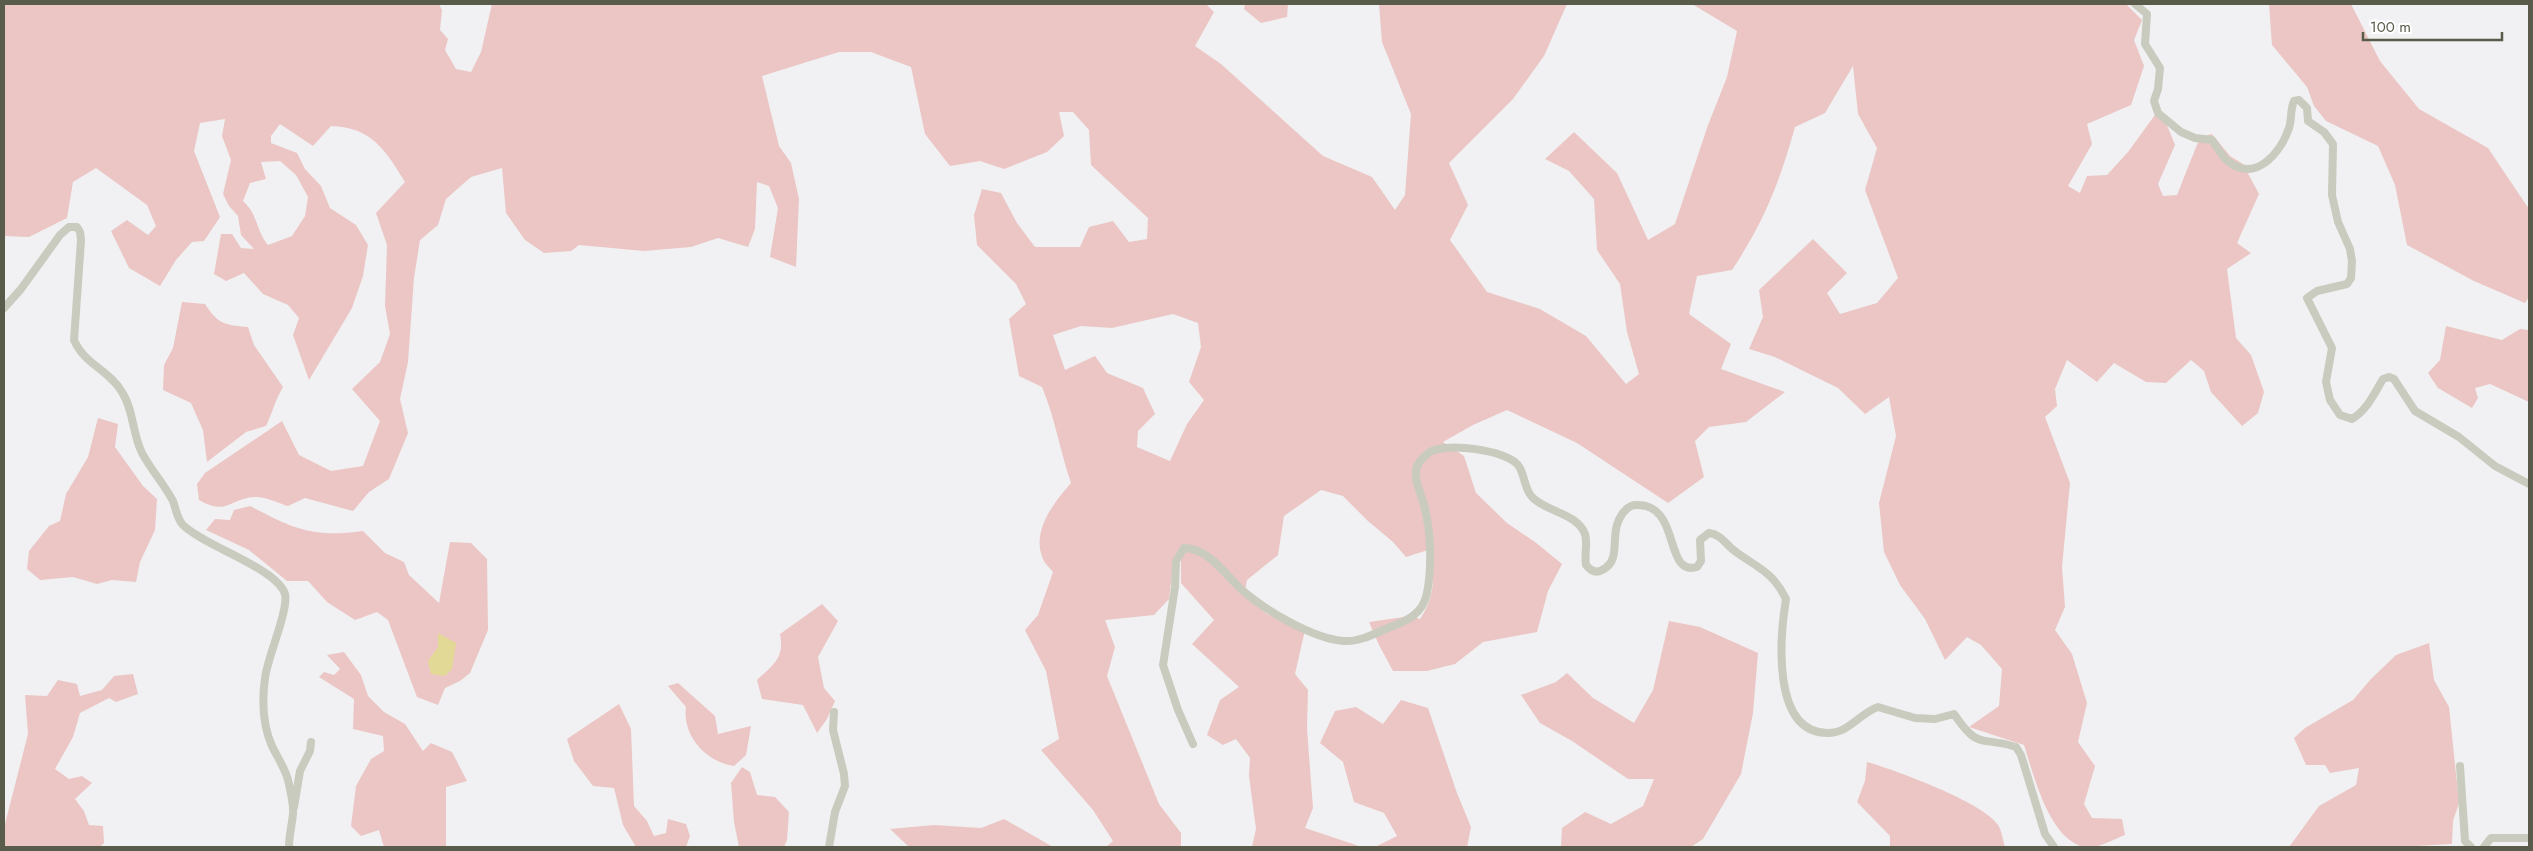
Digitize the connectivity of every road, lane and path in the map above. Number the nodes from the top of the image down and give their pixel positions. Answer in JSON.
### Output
{"nodes":[{"id":1,"x":2136,"y":4,"type":"edge"},
{"id":2,"x":4,"y":308,"type":"edge"},
{"id":3,"x":2529,"y":484,"type":"edge"},
{"id":4,"x":834,"y":712,"type":"dead end"},
{"id":5,"x":310,"y":742,"type":"dead end"},
{"id":6,"x":1193,"y":744,"type":"dead end"},
{"id":7,"x":2460,"y":766,"type":"dead end"},
{"id":8,"x":294,"y":812,"type":"junction"},
{"id":9,"x":2529,"y":838,"type":"edge"},
{"id":10,"x":289,"y":847,"type":"edge"},
{"id":11,"x":829,"y":847,"type":"edge"},
{"id":12,"x":2054,"y":847,"type":"edge"},
{"id":13,"x":2471,"y":847,"type":"edge"},
{"id":14,"x":2484,"y":847,"type":"edge"}],
"edges":[{"from":1,"to":3,"type":"street"},
{"from":2,"to":8,"type":"street"},
{"from":4,"to":11,"type":"street"},
{"from":5,"to":8,"type":"street"},
{"from":6,"to":12,"type":"street"},
{"from":7,"to":13,"type":"street"},
{"from":8,"to":10,"type":"street"},
{"from":9,"to":14,"type":"street"}]}
